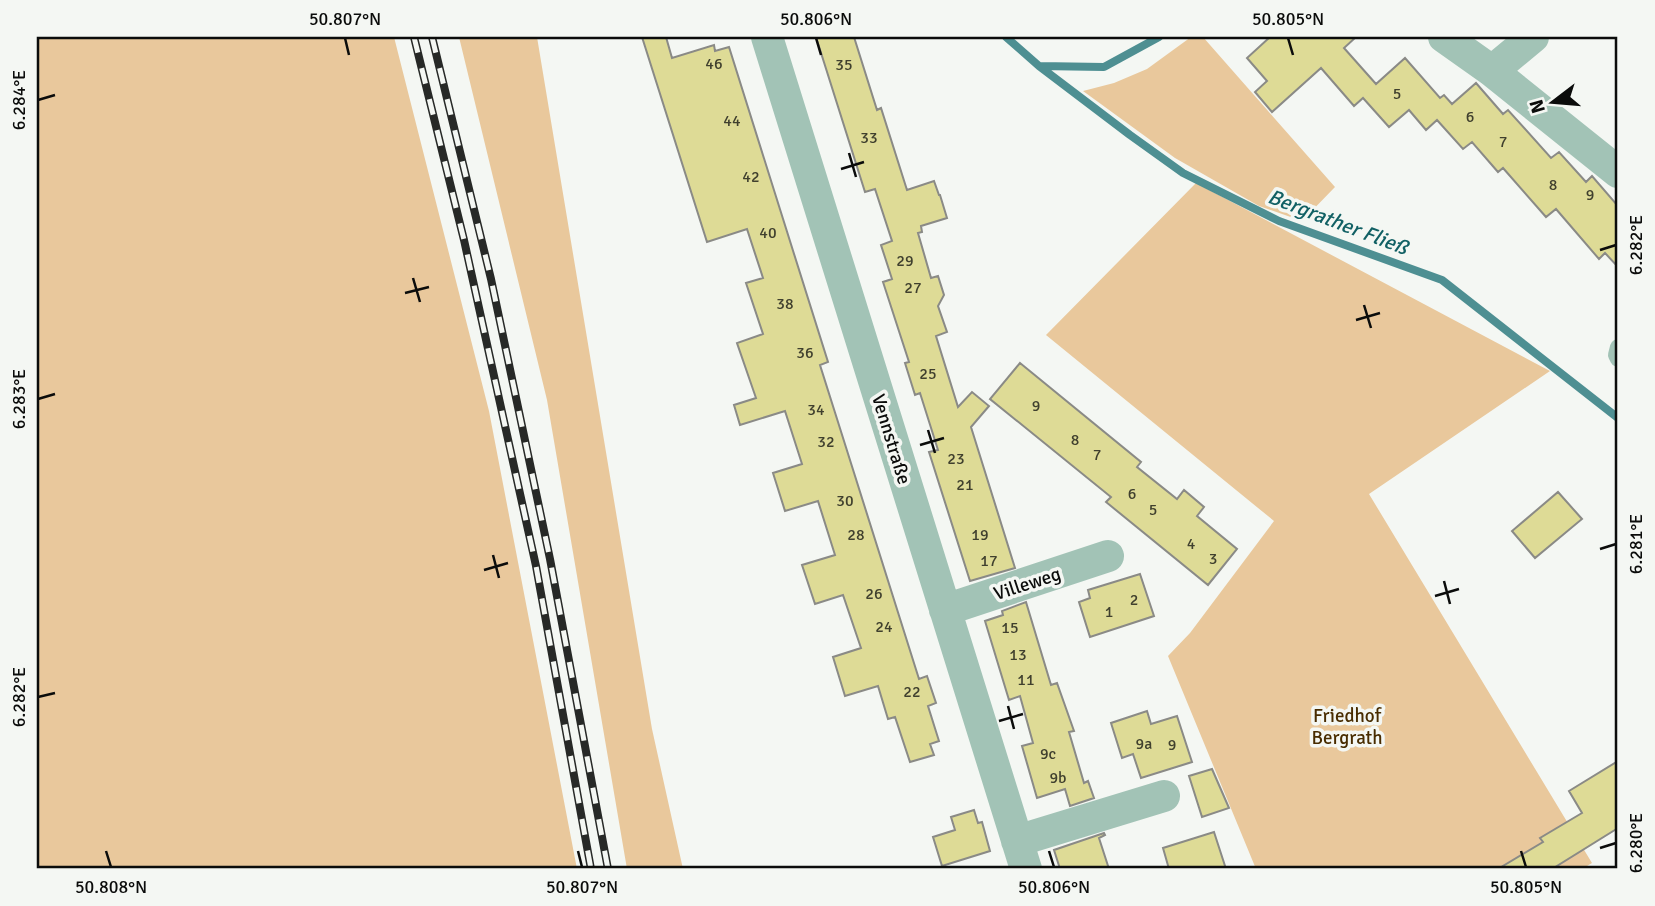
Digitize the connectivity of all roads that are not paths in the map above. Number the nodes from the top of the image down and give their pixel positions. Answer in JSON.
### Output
{"nodes":[{"id":1,"x":767,"y":37,"type":"edge"},
{"id":2,"x":1444,"y":37,"type":"edge"},
{"id":3,"x":1533,"y":37,"type":"edge"},
{"id":4,"x":1492,"y":71,"type":"junction"},
{"id":5,"x":1618,"y":173,"type":"edge"},
{"id":6,"x":1618,"y":347,"type":"edge"},
{"id":7,"x":1618,"y":359,"type":"edge"},
{"id":8,"x":1108,"y":556,"type":"dead end"},
{"id":9,"x":945,"y":610,"type":"junction"},
{"id":10,"x":1164,"y":796,"type":"dead end"},
{"id":11,"x":1021,"y":855,"type":"edge"}],
"edges":[{"from":1,"to":9,"type":"street","name":"Vennstraße"},
{"from":2,"to":4,"type":"street"},
{"from":3,"to":4,"type":"street"},
{"from":4,"to":5,"type":"street"},
{"from":6,"to":7,"type":"lane"},
{"from":8,"to":9,"type":"street","name":"Villeweg"},
{"from":9,"to":11,"type":"street","name":"Vennstraße"},
{"from":10,"to":11,"type":"street","name":"Vennstraße"}]}
